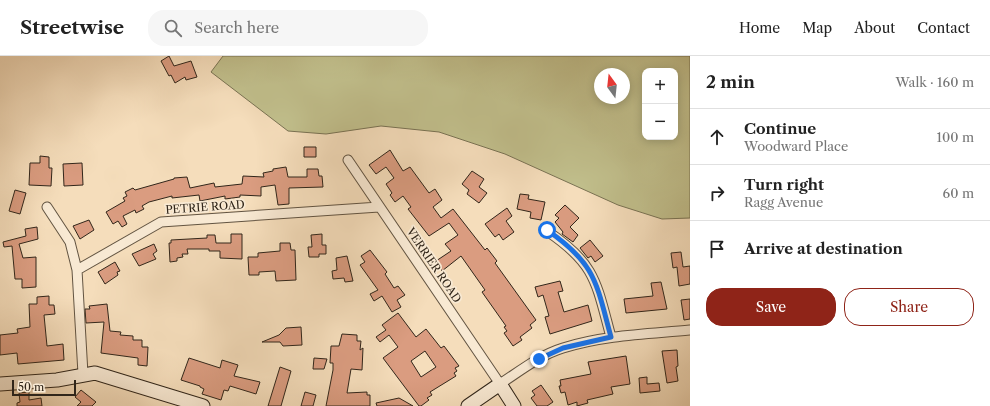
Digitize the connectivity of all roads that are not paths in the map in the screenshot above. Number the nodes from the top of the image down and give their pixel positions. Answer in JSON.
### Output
{"nodes":[{"id":1,"x":348,"y":160,"type":"dead end"},
{"id":2,"x":47,"y":207,"type":"dead end"},
{"id":3,"x":380,"y":207,"type":"junction"},
{"id":4,"x":547,"y":230,"type":"dead end"},
{"id":5,"x":77,"y":270,"type":"junction"},
{"id":6,"x":690,"y":330,"type":"edge"},
{"id":7,"x":611,"y":337,"type":"junction"},
{"id":8,"x":83,"y":374,"type":"junction"},
{"id":9,"x":0,"y":384,"type":"edge"},
{"id":10,"x":500,"y":384,"type":"junction"},
{"id":11,"x":203,"y":406,"type":"edge"},
{"id":12,"x":468,"y":406,"type":"edge"},
{"id":13,"x":514,"y":406,"type":"edge"}],
"edges":[{"from":1,"to":3,"type":"street","name":"VERRIER ROAD"},
{"from":2,"to":5,"type":"street"},
{"from":3,"to":5,"type":"street","name":"PETRIE ROAD"},
{"from":3,"to":10,"type":"street","name":"VERRIER ROAD"},
{"from":4,"to":7,"type":"street"},
{"from":5,"to":8,"type":"street"},
{"from":6,"to":7,"type":"street"},
{"from":7,"to":10,"type":"street"},
{"from":8,"to":9,"type":"main road"},
{"from":8,"to":11,"type":"main road"},
{"from":10,"to":12,"type":"main road"},
{"from":10,"to":13,"type":"main road"}]}
